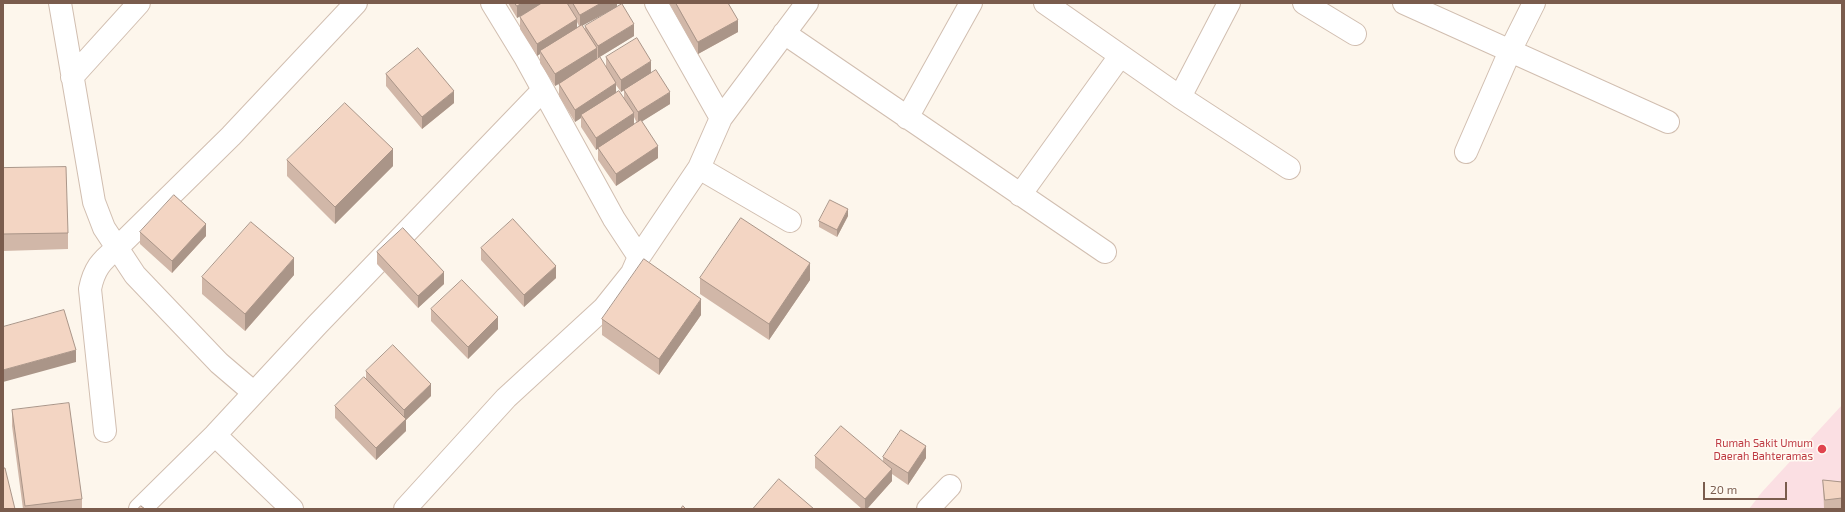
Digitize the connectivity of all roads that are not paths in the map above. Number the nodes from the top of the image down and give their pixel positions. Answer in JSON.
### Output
{"nodes":[{"id":1,"x":60,"y":3,"type":"edge"},
{"id":2,"x":138,"y":3,"type":"edge"},
{"id":3,"x":356,"y":3,"type":"edge"},
{"id":4,"x":492,"y":3,"type":"edge"},
{"id":5,"x":656,"y":3,"type":"edge"},
{"id":6,"x":807,"y":3,"type":"edge"},
{"id":7,"x":971,"y":3,"type":"edge"},
{"id":8,"x":1045,"y":3,"type":"edge"},
{"id":9,"x":1229,"y":3,"type":"edge"},
{"id":10,"x":1304,"y":3,"type":"edge"},
{"id":11,"x":1404,"y":3,"type":"edge"},
{"id":12,"x":1534,"y":3,"type":"edge"},
{"id":13,"x":784,"y":33,"type":"junction"},
{"id":14,"x":1355,"y":34,"type":"dead end"},
{"id":15,"x":1510,"y":51,"type":"junction"},
{"id":16,"x":1120,"y":56,"type":"junction"},
{"id":17,"x":72,"y":77,"type":"junction"},
{"id":18,"x":543,"y":90,"type":"junction"},
{"id":19,"x":1180,"y":98,"type":"junction"},
{"id":20,"x":721,"y":118,"type":"junction"},
{"id":21,"x":907,"y":118,"type":"junction"},
{"id":22,"x":1668,"y":122,"type":"dead end"},
{"id":23,"x":1466,"y":152,"type":"dead end"},
{"id":24,"x":699,"y":168,"type":"junction"},
{"id":25,"x":1289,"y":168,"type":"dead end"},
{"id":26,"x":1020,"y":195,"type":"junction"},
{"id":27,"x":790,"y":221,"type":"dead end"},
{"id":28,"x":116,"y":249,"type":"junction"},
{"id":29,"x":1105,"y":252,"type":"dead end"},
{"id":30,"x":639,"y":257,"type":"junction"},
{"id":31,"x":253,"y":392,"type":"junction"},
{"id":32,"x":105,"y":431,"type":"dead end"},
{"id":33,"x":215,"y":435,"type":"junction"},
{"id":34,"x":950,"y":486,"type":"dead end"},
{"id":35,"x":140,"y":509,"type":"edge"},
{"id":36,"x":292,"y":509,"type":"edge"},
{"id":37,"x":405,"y":509,"type":"edge"},
{"id":38,"x":928,"y":509,"type":"edge"}],
"edges":[{"from":1,"to":17,"type":"street"},
{"from":2,"to":17,"type":"street"},
{"from":3,"to":28,"type":"street"},
{"from":4,"to":18,"type":"street"},
{"from":5,"to":20,"type":"street"},
{"from":6,"to":13,"type":"street"},
{"from":7,"to":21,"type":"street"},
{"from":8,"to":16,"type":"street"},
{"from":9,"to":19,"type":"street"},
{"from":10,"to":14,"type":"street"},
{"from":11,"to":15,"type":"street"},
{"from":12,"to":15,"type":"street"},
{"from":13,"to":20,"type":"street"},
{"from":13,"to":21,"type":"street"},
{"from":15,"to":22,"type":"street"},
{"from":15,"to":23,"type":"street"},
{"from":16,"to":19,"type":"street"},
{"from":16,"to":26,"type":"street"},
{"from":17,"to":28,"type":"street"},
{"from":18,"to":30,"type":"street"},
{"from":18,"to":31,"type":"street"},
{"from":19,"to":25,"type":"street"},
{"from":20,"to":24,"type":"street"},
{"from":21,"to":26,"type":"street"},
{"from":24,"to":27,"type":"street"},
{"from":24,"to":30,"type":"street"},
{"from":26,"to":29,"type":"street"},
{"from":28,"to":31,"type":"street"},
{"from":28,"to":32,"type":"street"},
{"from":30,"to":37,"type":"street"},
{"from":31,"to":33,"type":"street"},
{"from":33,"to":35,"type":"street"},
{"from":33,"to":36,"type":"street"},
{"from":34,"to":38,"type":"street"}]}
